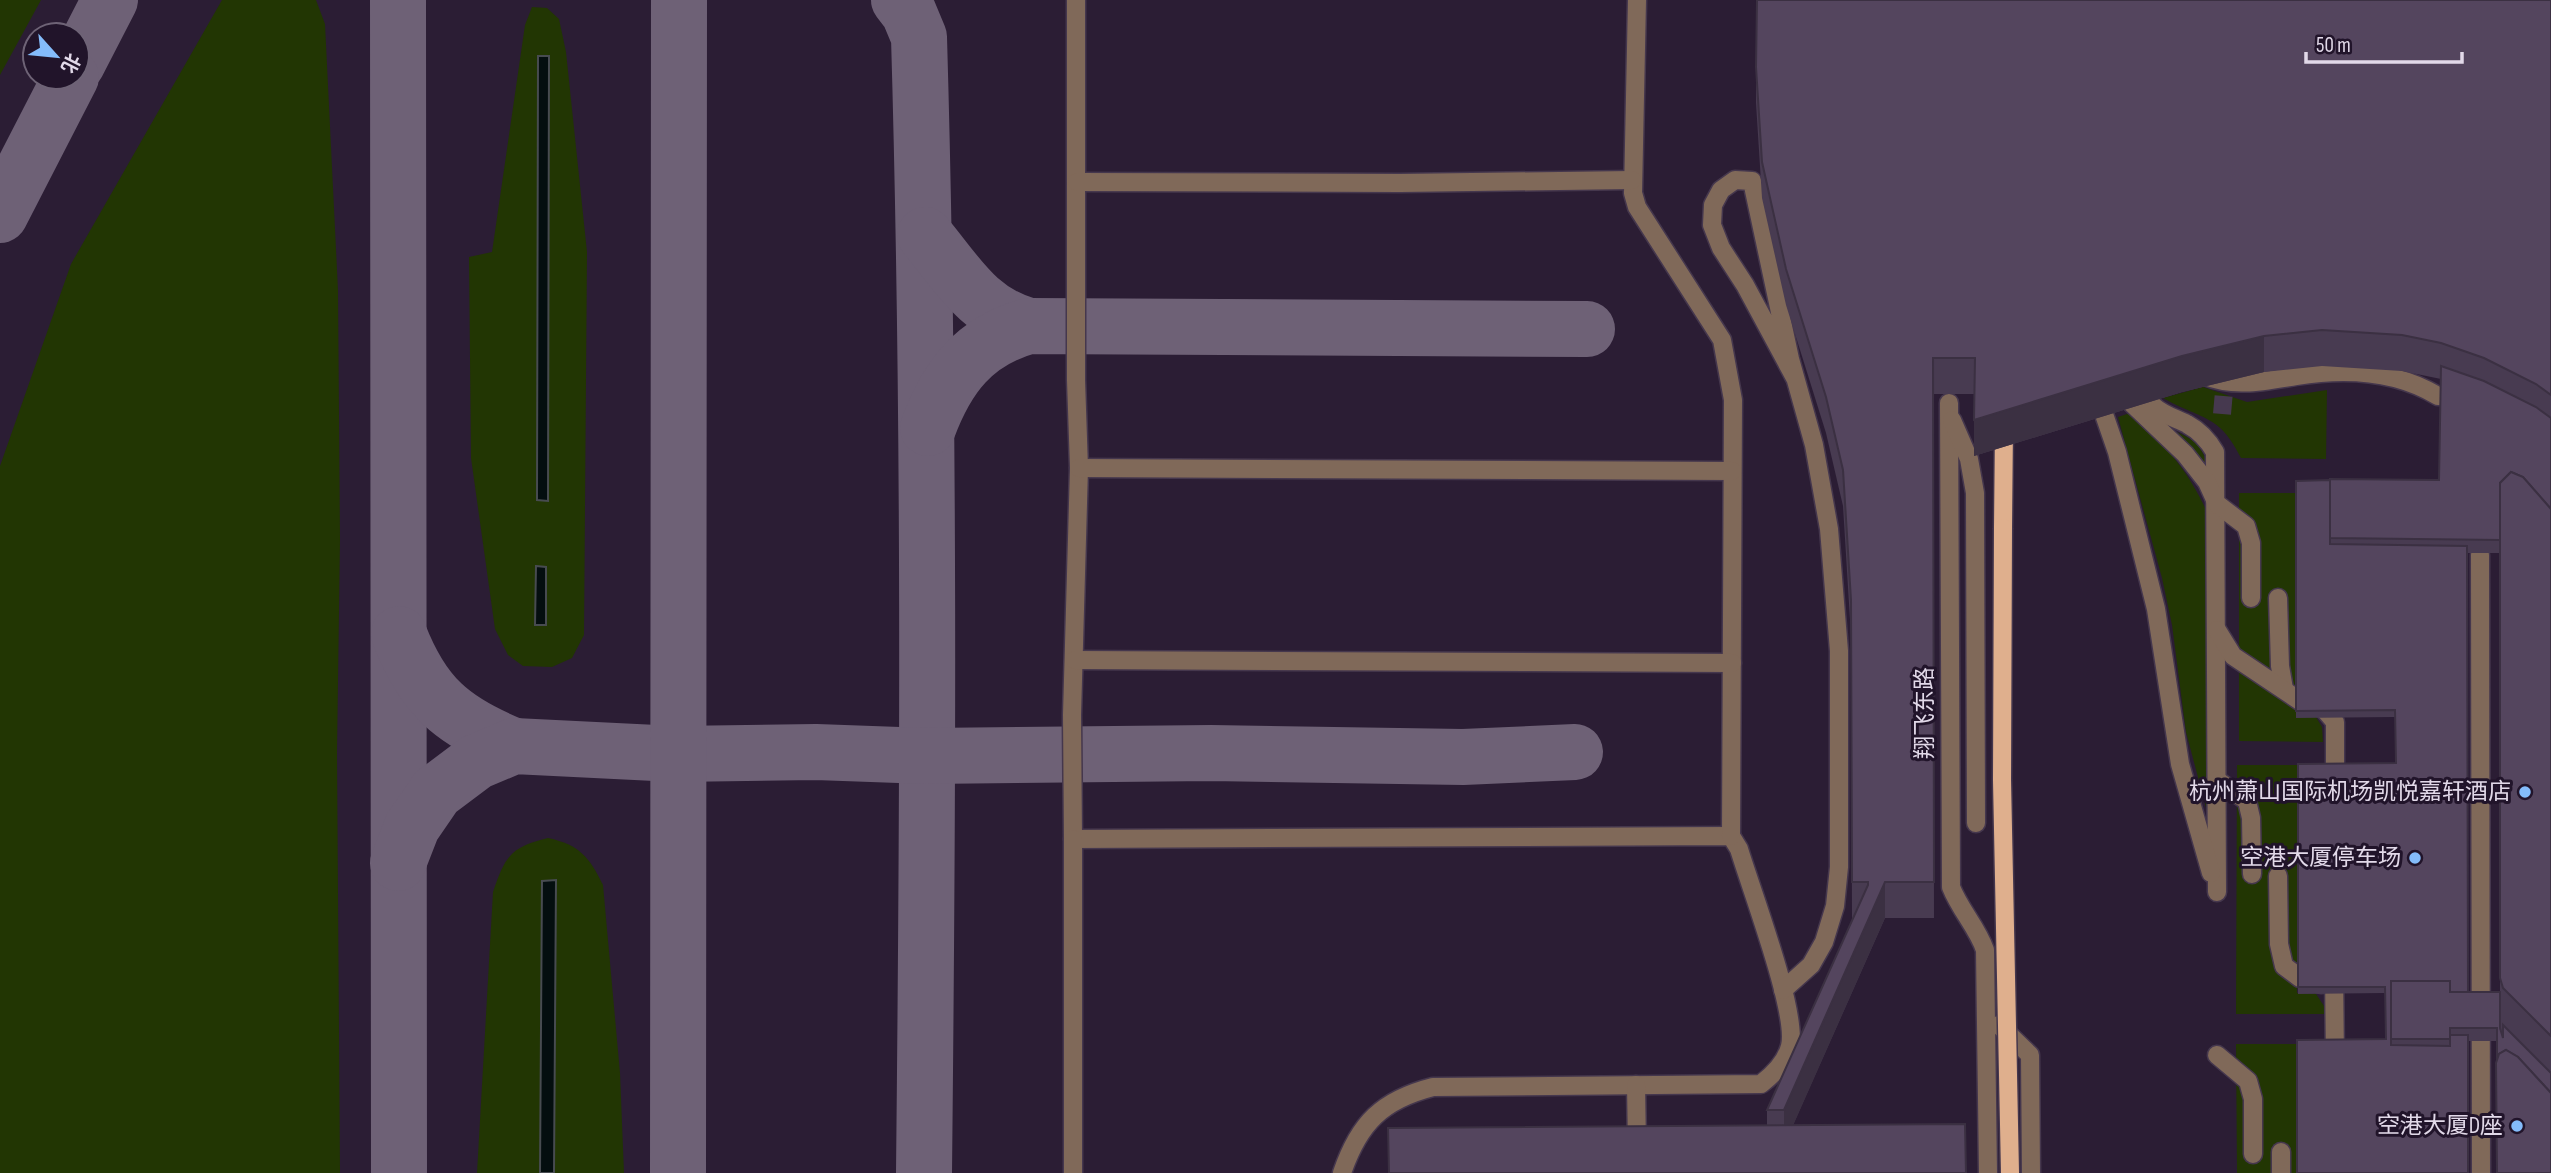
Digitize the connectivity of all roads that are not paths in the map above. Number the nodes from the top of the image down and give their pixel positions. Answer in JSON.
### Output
{"nodes":[{"id":1,"x":1076,"y":0,"type":"edge"},
{"id":2,"x":1637,"y":0,"type":"edge"},
{"id":3,"x":1632,"y":180,"type":"junction"},
{"id":4,"x":1077,"y":182,"type":"junction"},
{"id":5,"x":2144,"y":364,"type":"edge"},
{"id":6,"x":2190,"y":370,"type":"edge"},
{"id":7,"x":1795,"y":378,"type":"junction"},
{"id":8,"x":2438,"y":396,"type":"edge"},
{"id":9,"x":2004,"y":415,"type":"edge"},
{"id":10,"x":1079,"y":468,"type":"junction"},
{"id":11,"x":1731,"y":471,"type":"junction"},
{"id":12,"x":2217,"y":505,"type":"junction"},
{"id":13,"x":2474,"y":558,"type":"dead end"},
{"id":14,"x":2252,"y":598,"type":"dead end"},
{"id":15,"x":2278,"y":598,"type":"dead end"},
{"id":16,"x":2217,"y":630,"type":"junction"},
{"id":17,"x":1074,"y":660,"type":"junction"},
{"id":18,"x":1732,"y":663,"type":"junction"},
{"id":19,"x":2284,"y":689,"type":"junction"},
{"id":20,"x":2217,"y":780,"type":"junction"},
{"id":21,"x":2334,"y":805,"type":"edge"},
{"id":22,"x":1976,"y":824,"type":"dead end"},
{"id":23,"x":1731,"y":836,"type":"junction"},
{"id":24,"x":1073,"y":839,"type":"junction"},
{"id":25,"x":2252,"y":874,"type":"dead end"},
{"id":26,"x":2278,"y":876,"type":"dead end"},
{"id":27,"x":2334,"y":958,"type":"edge"},
{"id":28,"x":1783,"y":990,"type":"junction"},
{"id":29,"x":2334,"y":1000,"type":"junction"},
{"id":30,"x":1987,"y":1013,"type":"junction"},
{"id":31,"x":2217,"y":1055,"type":"dead end"},
{"id":32,"x":2335,"y":1080,"type":"edge"},
{"id":33,"x":1636,"y":1085,"type":"junction"},
{"id":34,"x":1637,"y":1146,"type":"edge"},
{"id":35,"x":2281,"y":1152,"type":"dead end"},
{"id":36,"x":2253,"y":1154,"type":"dead end"},
{"id":37,"x":1073,"y":1173,"type":"edge"},
{"id":38,"x":1342,"y":1173,"type":"edge"},
{"id":39,"x":1988,"y":1173,"type":"edge"},
{"id":40,"x":2010,"y":1173,"type":"edge"},
{"id":41,"x":2031,"y":1173,"type":"edge"},
{"id":42,"x":2281,"y":1173,"type":"edge"},
{"id":43,"x":2481,"y":1173,"type":"edge"}],
"edges":[{"from":1,"to":4,"type":"street"},
{"from":2,"to":3,"type":"street"},
{"from":3,"to":4,"type":"street"},
{"from":3,"to":11,"type":"street"},
{"from":4,"to":10,"type":"street"},
{"from":5,"to":12,"type":"street"},
{"from":6,"to":8,"type":"street"},
{"from":7,"to":7,"type":"street"},
{"from":7,"to":28,"type":"street"},
{"from":9,"to":40,"type":"main road","bridge":true},
{"from":10,"to":11,"type":"street"},
{"from":10,"to":17,"type":"street"},
{"from":11,"to":18,"type":"street"},
{"from":12,"to":14,"type":"street"},
{"from":12,"to":16,"type":"street"},
{"from":12,"to":20,"type":"street"},
{"from":13,"to":43,"type":"street"},
{"from":15,"to":19,"type":"street"},
{"from":16,"to":19,"type":"street"},
{"from":16,"to":20,"type":"street"},
{"from":17,"to":18,"type":"street"},
{"from":17,"to":24,"type":"street"},
{"from":18,"to":23,"type":"street"},
{"from":19,"to":21,"type":"street"},
{"from":20,"to":25,"type":"street"},
{"from":22,"to":30,"type":"street","name":"翔飞东路"},
{"from":23,"to":24,"type":"street"},
{"from":23,"to":28,"type":"street"},
{"from":24,"to":37,"type":"street"},
{"from":26,"to":29,"type":"street"},
{"from":27,"to":29,"type":"street"},
{"from":28,"to":33,"type":"street"},
{"from":29,"to":32,"type":"street"},
{"from":30,"to":39,"type":"street","name":"翔飞东路"},
{"from":30,"to":41,"type":"street"},
{"from":31,"to":36,"type":"street"},
{"from":33,"to":34,"type":"street"},
{"from":33,"to":38,"type":"street"},
{"from":35,"to":42,"type":"street"}]}
